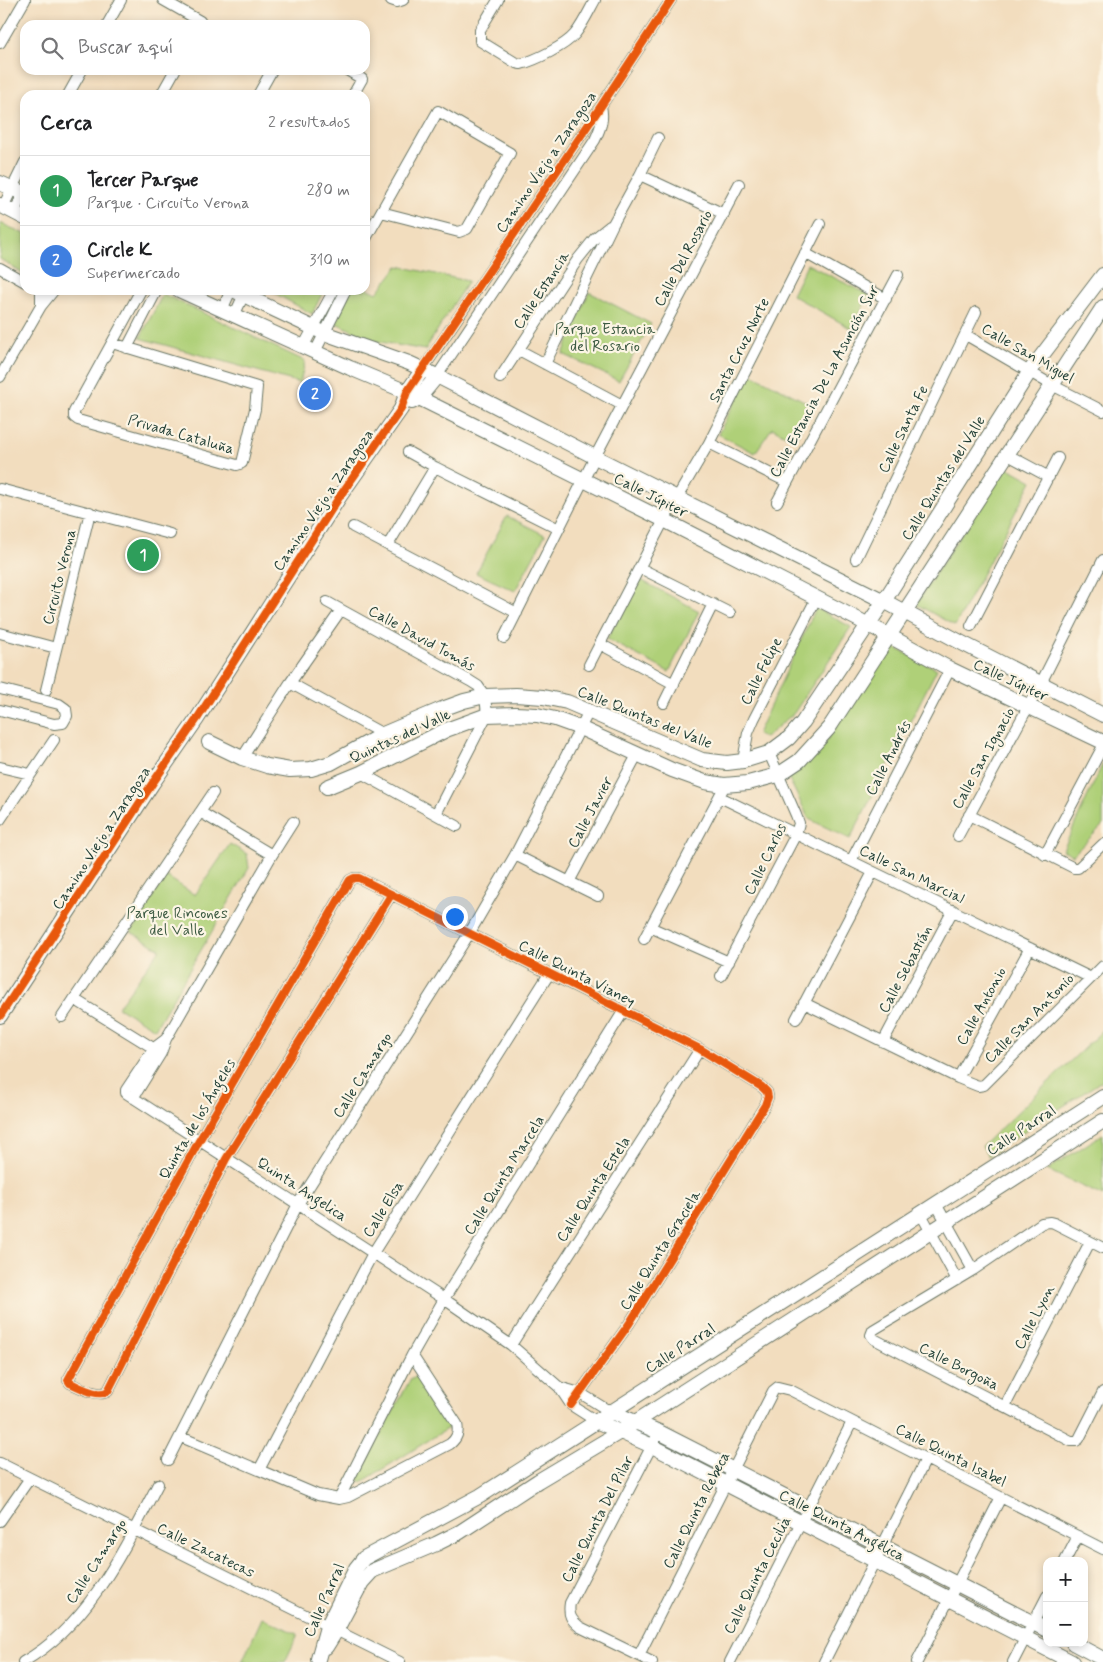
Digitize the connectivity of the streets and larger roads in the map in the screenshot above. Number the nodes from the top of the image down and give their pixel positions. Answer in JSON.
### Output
{"nodes":[{"id":1,"x":25,"y":0,"type":"edge"},
{"id":2,"x":121,"y":0,"type":"edge"},
{"id":3,"x":162,"y":0,"type":"edge"},
{"id":4,"x":391,"y":0,"type":"edge"},
{"id":5,"x":402,"y":0,"type":"edge"},
{"id":6,"x":498,"y":0,"type":"edge"},
{"id":7,"x":595,"y":0,"type":"edge"},
{"id":8,"x":671,"y":0,"type":"edge"},
{"id":9,"x":110,"y":20,"type":"edge"},
{"id":10,"x":198,"y":20,"type":"edge"},
{"id":11,"x":0,"y":43,"type":"edge"},
{"id":12,"x":79,"y":75,"type":"edge"},
{"id":13,"x":173,"y":75,"type":"edge"},
{"id":14,"x":269,"y":75,"type":"edge"},
{"id":15,"x":355,"y":75,"type":"edge"},
{"id":16,"x":71,"y":90,"type":"edge"},
{"id":17,"x":164,"y":90,"type":"edge"},
{"id":18,"x":261,"y":90,"type":"edge"},
{"id":19,"x":356,"y":90,"type":"edge"},
{"id":20,"x":601,"y":106,"type":"junction"},
{"id":21,"x":658,"y":138,"type":"dead end"},
{"id":22,"x":640,"y":175,"type":"junction"},
{"id":23,"x":739,"y":184,"type":"dead end"},
{"id":24,"x":17,"y":190,"type":"edge"},
{"id":25,"x":10,"y":211,"type":"edge"},
{"id":26,"x":381,"y":212,"type":"junction"},
{"id":27,"x":724,"y":214,"type":"junction"},
{"id":28,"x":613,"y":224,"type":"junction"},
{"id":29,"x":820,"y":224,"type":"dead end"},
{"id":30,"x":370,"y":231,"type":"edge"},
{"id":31,"x":805,"y":253,"type":"junction"},
{"id":32,"x":0,"y":268,"type":"edge"},
{"id":33,"x":898,"y":275,"type":"dead end"},
{"id":34,"x":1103,"y":275,"type":"edge"},
{"id":35,"x":20,"y":279,"type":"edge"},
{"id":36,"x":44,"y":295,"type":"edge"},
{"id":37,"x":138,"y":295,"type":"edge"},
{"id":38,"x":154,"y":295,"type":"edge"},
{"id":39,"x":190,"y":295,"type":"edge"},
{"id":40,"x":236,"y":295,"type":"edge"},
{"id":41,"x":246,"y":295,"type":"edge"},
{"id":42,"x":332,"y":295,"type":"edge"},
{"id":43,"x":343,"y":295,"type":"edge"},
{"id":44,"x":886,"y":299,"type":"junction"},
{"id":45,"x":1103,"y":307,"type":"edge"},
{"id":46,"x":976,"y":312,"type":"dead end"},
{"id":47,"x":228,"y":313,"type":"junction"},
{"id":48,"x":319,"y":330,"type":"junction"},
{"id":49,"x":966,"y":335,"type":"junction"},
{"id":50,"x":112,"y":343,"type":"junction"},
{"id":51,"x":127,"y":348,"type":"junction"},
{"id":52,"x":309,"y":350,"type":"junction"},
{"id":53,"x":519,"y":350,"type":"junction"},
{"id":54,"x":545,"y":364,"type":"junction"},
{"id":55,"x":423,"y":369,"type":"junction"},
{"id":56,"x":1030,"y":371,"type":"junction"},
{"id":57,"x":437,"y":376,"type":"junction"},
{"id":58,"x":0,"y":378,"type":"edge"},
{"id":59,"x":500,"y":378,"type":"dead end"},
{"id":60,"x":1052,"y":385,"type":"junction"},
{"id":61,"x":413,"y":395,"type":"junction"},
{"id":62,"x":622,"y":405,"type":"junction"},
{"id":63,"x":1103,"y":411,"type":"edge"},
{"id":64,"x":709,"y":443,"type":"junction"},
{"id":65,"x":408,"y":452,"type":"dead end"},
{"id":66,"x":1008,"y":455,"type":"junction"},
{"id":67,"x":595,"y":457,"type":"junction"},
{"id":68,"x":1058,"y":458,"type":"dead end"},
{"id":69,"x":435,"y":467,"type":"junction"},
{"id":70,"x":1049,"y":477,"type":"junction"},
{"id":71,"x":584,"y":480,"type":"junction"},
{"id":72,"x":787,"y":482,"type":"junction"},
{"id":73,"x":680,"y":492,"type":"junction"},
{"id":74,"x":1,"y":493,"type":"edge"},
{"id":75,"x":777,"y":502,"type":"dead end"},
{"id":76,"x":90,"y":512,"type":"junction"},
{"id":77,"x":664,"y":520,"type":"junction"},
{"id":78,"x":353,"y":527,"type":"dead end"},
{"id":79,"x":559,"y":529,"type":"junction"},
{"id":80,"x":170,"y":534,"type":"dead end"},
{"id":81,"x":388,"y":545,"type":"junction"},
{"id":82,"x":856,"y":559,"type":"dead end"},
{"id":83,"x":1103,"y":560,"type":"edge"},
{"id":84,"x":640,"y":568,"type":"junction"},
{"id":85,"x":816,"y":599,"type":"junction"},
{"id":86,"x":884,"y":601,"type":"junction"},
{"id":87,"x":327,"y":602,"type":"dead end"},
{"id":88,"x":713,"y":604,"type":"junction"},
{"id":89,"x":341,"y":610,"type":"junction"},
{"id":90,"x":517,"y":613,"type":"junction"},
{"id":91,"x":730,"y":613,"type":"dead end"},
{"id":92,"x":904,"y":613,"type":"junction"},
{"id":93,"x":869,"y":625,"type":"junction"},
{"id":94,"x":971,"y":626,"type":"dead end"},
{"id":95,"x":0,"y":633,"type":"edge"},
{"id":96,"x":890,"y":636,"type":"junction"},
{"id":97,"x":504,"y":638,"type":"dead end"},
{"id":98,"x":600,"y":644,"type":"junction"},
{"id":99,"x":56,"y":648,"type":"junction"},
{"id":100,"x":588,"y":665,"type":"dead end"},
{"id":101,"x":950,"y":669,"type":"junction"},
{"id":102,"x":290,"y":683,"type":"junction"},
{"id":103,"x":1041,"y":683,"type":"junction"},
{"id":104,"x":674,"y":684,"type":"junction"},
{"id":105,"x":0,"y":689,"type":"edge"},
{"id":106,"x":46,"y":690,"type":"dead end"},
{"id":107,"x":485,"y":696,"type":"junction"},
{"id":108,"x":664,"y":703,"type":"dead end"},
{"id":109,"x":1029,"y":706,"type":"junction"},
{"id":110,"x":0,"y":710,"type":"edge"},
{"id":111,"x":589,"y":711,"type":"junction"},
{"id":112,"x":487,"y":715,"type":"junction"},
{"id":113,"x":1103,"y":715,"type":"edge"},
{"id":114,"x":580,"y":728,"type":"junction"},
{"id":115,"x":383,"y":734,"type":"junction"},
{"id":116,"x":54,"y":740,"type":"dead end"},
{"id":117,"x":210,"y":742,"type":"dead end"},
{"id":118,"x":1103,"y":744,"type":"edge"},
{"id":119,"x":768,"y":753,"type":"junction"},
{"id":120,"x":636,"y":755,"type":"junction"},
{"id":121,"x":242,"y":758,"type":"junction"},
{"id":122,"x":744,"y":761,"type":"junction"},
{"id":123,"x":0,"y":767,"type":"edge"},
{"id":124,"x":361,"y":773,"type":"junction"},
{"id":125,"x":30,"y":774,"type":"junction"},
{"id":126,"x":778,"y":775,"type":"junction"},
{"id":127,"x":327,"y":787,"type":"dead end"},
{"id":128,"x":722,"y":791,"type":"junction"},
{"id":129,"x":213,"y":793,"type":"dead end"},
{"id":130,"x":200,"y":812,"type":"junction"},
{"id":131,"x":436,"y":814,"type":"junction"},
{"id":132,"x":969,"y":815,"type":"junction"},
{"id":133,"x":0,"y":820,"type":"edge"},
{"id":134,"x":293,"y":822,"type":"dead end"},
{"id":135,"x":457,"y":826,"type":"dead end"},
{"id":136,"x":796,"y":834,"type":"junction"},
{"id":137,"x":958,"y":836,"type":"dead end"},
{"id":138,"x":1103,"y":844,"type":"edge"},
{"id":139,"x":272,"y":855,"type":"junction"},
{"id":140,"x":515,"y":855,"type":"junction"},
{"id":141,"x":1045,"y":855,"type":"junction"},
{"id":142,"x":852,"y":861,"type":"junction"},
{"id":143,"x":874,"y":872,"type":"junction"},
{"id":144,"x":359,"y":878,"type":"joint"},
{"id":145,"x":570,"y":882,"type":"junction"},
{"id":146,"x":391,"y":895,"type":"junction"},
{"id":147,"x":598,"y":896,"type":"dead end"},
{"id":148,"x":953,"y":910,"type":"junction"},
{"id":149,"x":650,"y":926,"type":"junction"},
{"id":150,"x":469,"y":934,"type":"junction"},
{"id":151,"x":644,"y":939,"type":"dead end"},
{"id":152,"x":1030,"y":948,"type":"junction"},
{"id":153,"x":729,"y":962,"type":"junction"},
{"id":154,"x":1103,"y":966,"type":"edge"},
{"id":155,"x":549,"y":974,"type":"junction"},
{"id":156,"x":721,"y":976,"type":"dead end"},
{"id":157,"x":1091,"y":978,"type":"junction"},
{"id":158,"x":74,"y":999,"type":"junction"},
{"id":159,"x":804,"y":1003,"type":"junction"},
{"id":160,"x":623,"y":1012,"type":"junction"},
{"id":161,"x":0,"y":1016,"type":"edge"},
{"id":162,"x":62,"y":1017,"type":"dead end"},
{"id":163,"x":796,"y":1018,"type":"dead end"},
{"id":164,"x":883,"y":1042,"type":"junction"},
{"id":165,"x":700,"y":1049,"type":"junction"},
{"id":166,"x":158,"y":1050,"type":"junction"},
{"id":167,"x":958,"y":1078,"type":"junction"},
{"id":168,"x":1103,"y":1097,"type":"edge"},
{"id":169,"x":765,"y":1105,"type":"joint"},
{"id":170,"x":1103,"y":1121,"type":"edge"},
{"id":171,"x":199,"y":1141,"type":"junction"},
{"id":172,"x":226,"y":1158,"type":"junction"},
{"id":173,"x":298,"y":1204,"type":"junction"},
{"id":174,"x":936,"y":1204,"type":"junction"},
{"id":175,"x":921,"y":1214,"type":"junction"},
{"id":176,"x":946,"y":1222,"type":"junction"},
{"id":177,"x":931,"y":1231,"type":"junction"},
{"id":178,"x":1090,"y":1242,"type":"junction"},
{"id":179,"x":1103,"y":1248,"type":"edge"},
{"id":180,"x":373,"y":1253,"type":"junction"},
{"id":181,"x":973,"y":1270,"type":"junction"},
{"id":182,"x":957,"y":1280,"type":"junction"},
{"id":183,"x":444,"y":1298,"type":"junction"},
{"id":184,"x":511,"y":1345,"type":"junction"},
{"id":185,"x":412,"y":1355,"type":"junction"},
{"id":186,"x":558,"y":1387,"type":"junction"},
{"id":187,"x":785,"y":1389,"type":"joint"},
{"id":188,"x":1103,"y":1392,"type":"edge"},
{"id":189,"x":580,"y":1393,"type":"junction"},
{"id":190,"x":571,"y":1404,"type":"junction"},
{"id":191,"x":1005,"y":1406,"type":"junction"},
{"id":192,"x":609,"y":1411,"type":"junction"},
{"id":193,"x":596,"y":1421,"type":"junction"},
{"id":194,"x":633,"y":1422,"type":"junction"},
{"id":195,"x":852,"y":1422,"type":"junction"},
{"id":196,"x":620,"y":1432,"type":"junction"},
{"id":197,"x":659,"y":1432,"type":"junction"},
{"id":198,"x":181,"y":1437,"type":"junction"},
{"id":199,"x":652,"y":1446,"type":"junction"},
{"id":200,"x":926,"y":1459,"type":"junction"},
{"id":201,"x":168,"y":1460,"type":"dead end"},
{"id":202,"x":0,"y":1463,"type":"edge"},
{"id":203,"x":259,"y":1470,"type":"junction"},
{"id":204,"x":733,"y":1470,"type":"junction"},
{"id":205,"x":30,"y":1478,"type":"junction"},
{"id":206,"x":158,"y":1484,"type":"dead end"},
{"id":207,"x":726,"y":1484,"type":"junction"},
{"id":208,"x":1001,"y":1497,"type":"junction"},
{"id":209,"x":339,"y":1499,"type":"junction"},
{"id":210,"x":808,"y":1508,"type":"junction"},
{"id":211,"x":0,"y":1521,"type":"edge"},
{"id":212,"x":800,"y":1522,"type":"junction"},
{"id":213,"x":134,"y":1531,"type":"junction"},
{"id":214,"x":1078,"y":1536,"type":"junction"},
{"id":215,"x":882,"y":1546,"type":"junction"},
{"id":216,"x":1103,"y":1549,"type":"edge"},
{"id":217,"x":1067,"y":1557,"type":"edge"},
{"id":218,"x":875,"y":1561,"type":"junction"},
{"id":219,"x":957,"y":1584,"type":"junction"},
{"id":220,"x":950,"y":1599,"type":"junction"},
{"id":221,"x":1044,"y":1602,"type":"edge"},
{"id":222,"x":1033,"y":1623,"type":"junction"},
{"id":223,"x":1043,"y":1628,"type":"edge"},
{"id":224,"x":332,"y":1629,"type":"junction"},
{"id":225,"x":1025,"y":1638,"type":"junction"},
{"id":226,"x":1081,"y":1647,"type":"edge"},
{"id":227,"x":639,"y":1656,"type":"junction"},
{"id":228,"x":1103,"y":1658,"type":"edge"},
{"id":229,"x":317,"y":1661,"type":"edge"},
{"id":230,"x":22,"y":1662,"type":"edge"},
{"id":231,"x":400,"y":1662,"type":"edge"},
{"id":232,"x":652,"y":1662,"type":"edge"},
{"id":233,"x":730,"y":1662,"type":"edge"},
{"id":234,"x":824,"y":1662,"type":"edge"},
{"id":235,"x":917,"y":1662,"type":"edge"},
{"id":236,"x":1013,"y":1662,"type":"edge"},
{"id":237,"x":1072,"y":1662,"type":"edge"}],
"edges":[{"from":1,"to":11,"type":"street"},
{"from":2,"to":9,"type":"street"},
{"from":3,"to":10,"type":"street"},
{"from":4,"to":5,"type":"street"},
{"from":6,"to":7,"type":"street"},
{"from":8,"to":20,"type":"street","name":"Camino Viejo a Zaragoza"},
{"from":12,"to":16,"type":"street"},
{"from":13,"to":17,"type":"street"},
{"from":14,"to":18,"type":"street"},
{"from":15,"to":19,"type":"street"},
{"from":20,"to":55,"type":"street","name":"Camino Viejo a Zaragoza"},
{"from":20,"to":57,"type":"street","name":"Camino Viejo a Zaragoza"},
{"from":21,"to":22,"type":"street","name":"Calle Estancia"},
{"from":22,"to":27,"type":"street"},
{"from":22,"to":28,"type":"street","name":"Calle Estancia"},
{"from":23,"to":27,"type":"street","name":"Calle Del Rosario"},
{"from":24,"to":25,"type":"street"},
{"from":26,"to":26,"type":"street"},
{"from":26,"to":30,"type":"street"},
{"from":27,"to":62,"type":"street","name":"Calle Del Rosario"},
{"from":28,"to":53,"type":"street","name":"Calle Estancia"},
{"from":28,"to":54,"type":"street","name":"Calle Estancia"},
{"from":29,"to":31,"type":"street","name":"Santa Cruz Norte"},
{"from":31,"to":44,"type":"street"},
{"from":31,"to":64,"type":"street","name":"Santa Cruz Norte"},
{"from":32,"to":35,"type":"street"},
{"from":33,"to":44,"type":"street","name":"Calle Estancia De La Asunción Sur"},
{"from":34,"to":56,"type":"street","name":"Calle Quintas del Valle"},
{"from":36,"to":58,"type":"street"},
{"from":37,"to":50,"type":"street","name":"Privada Cataluña"},
{"from":38,"to":51,"type":"street"},
{"from":39,"to":47,"type":"street","name":"Calle Júpiter"},
{"from":40,"to":47,"type":"street"},
{"from":41,"to":48,"type":"street","name":"Calle Júpiter"},
{"from":42,"to":48,"type":"street"},
{"from":43,"to":48,"type":"street"},
{"from":44,"to":72,"type":"street","name":"Calle Estancia De La Asunción Sur"},
{"from":45,"to":60,"type":"street"},
{"from":46,"to":49,"type":"street","name":"Calle Santa Fe"},
{"from":47,"to":52,"type":"street","name":"Calle Júpiter"},
{"from":48,"to":52,"type":"street"},
{"from":48,"to":55,"type":"street","name":"Calle Júpiter"},
{"from":49,"to":56,"type":"street","name":"Calle San Miguel"},
{"from":49,"to":82,"type":"street","name":"Calle Santa Fe"},
{"from":50,"to":51,"type":"street","name":"Privada Cataluña"},
{"from":50,"to":51,"type":"street","name":"Privada Cataluña"},
{"from":52,"to":61,"type":"street","name":"Calle Júpiter"},
{"from":53,"to":54,"type":"street"},
{"from":53,"to":59,"type":"street","name":"Calle Estancia"},
{"from":54,"to":62,"type":"street"},
{"from":55,"to":57,"type":"street","name":"Calle Júpiter"},
{"from":55,"to":61,"type":"street","name":"Camino Viejo a Zaragoza"},
{"from":56,"to":60,"type":"street","name":"Calle San Miguel"},
{"from":56,"to":86,"type":"street","name":"Calle Quintas del Valle"},
{"from":57,"to":61,"type":"street","name":"Camino Viejo a Zaragoza"},
{"from":57,"to":67,"type":"street","name":"Calle Júpiter"},
{"from":60,"to":63,"type":"street","name":"Calle San Miguel"},
{"from":60,"to":66,"type":"street"},
{"from":61,"to":71,"type":"street","name":"Calle Júpiter"},
{"from":61,"to":161,"type":"street","name":"Camino Viejo a Zaragoza"},
{"from":62,"to":67,"type":"street","name":"Calle Del Rosario"},
{"from":64,"to":72,"type":"street"},
{"from":64,"to":73,"type":"street","name":"Santa Cruz Norte"},
{"from":65,"to":69,"type":"street"},
{"from":66,"to":70,"type":"street"},
{"from":66,"to":92,"type":"street"},
{"from":67,"to":71,"type":"street","name":"Calle Del Rosario"},
{"from":67,"to":73,"type":"street","name":"Calle Júpiter"},
{"from":68,"to":70,"type":"street"},
{"from":69,"to":79,"type":"street"},
{"from":69,"to":81,"type":"street"},
{"from":70,"to":94,"type":"street"},
{"from":71,"to":77,"type":"street","name":"Calle Júpiter"},
{"from":71,"to":79,"type":"street","name":"Calle Del Rosario"},
{"from":72,"to":75,"type":"street","name":"Calle Estancia De La Asunción Sur"},
{"from":73,"to":77,"type":"street","name":"Santa Cruz Norte"},
{"from":73,"to":86,"type":"street","name":"Calle Júpiter"},
{"from":74,"to":76,"type":"street","name":"Circuito Verona"},
{"from":76,"to":80,"type":"street","name":"Circuito Verona"},
{"from":76,"to":99,"type":"street","name":"Circuito Verona"},
{"from":77,"to":84,"type":"street"},
{"from":77,"to":85,"type":"street","name":"Calle Júpiter"},
{"from":78,"to":81,"type":"street"},
{"from":79,"to":90,"type":"street","name":"Calle Del Rosario"},
{"from":81,"to":90,"type":"street"},
{"from":83,"to":103,"type":"street","name":"Calle San Ignacio"},
{"from":84,"to":88,"type":"street"},
{"from":84,"to":98,"type":"street"},
{"from":85,"to":93,"type":"street","name":"Calle Júpiter"},
{"from":85,"to":122,"type":"street","name":"Calle Felipe"},
{"from":86,"to":92,"type":"street","name":"Calle Júpiter"},
{"from":86,"to":93,"type":"street","name":"Calle Quintas del Valle"},
{"from":87,"to":89,"type":"street","name":"Calle David Tomás"},
{"from":88,"to":91,"type":"street"},
{"from":88,"to":104,"type":"street"},
{"from":89,"to":102,"type":"street"},
{"from":89,"to":107,"type":"street","name":"Calle David Tomás"},
{"from":90,"to":97,"type":"street","name":"Calle Del Rosario"},
{"from":92,"to":96,"type":"street"},
{"from":92,"to":103,"type":"street","name":"Calle Júpiter"},
{"from":93,"to":96,"type":"street","name":"Calle Júpiter"},
{"from":93,"to":119,"type":"street","name":"Calle Quintas del Valle"},
{"from":95,"to":99,"type":"street","name":"Circuito Verona"},
{"from":96,"to":101,"type":"street","name":"Calle Júpiter"},
{"from":96,"to":126,"type":"street"},
{"from":98,"to":100,"type":"street"},
{"from":98,"to":104,"type":"street"},
{"from":99,"to":106,"type":"street","name":"Circuito Verona"},
{"from":101,"to":109,"type":"street","name":"Calle Júpiter"},
{"from":101,"to":142,"type":"street","name":"Calle Andrés"},
{"from":102,"to":115,"type":"street"},
{"from":102,"to":121,"type":"street"},
{"from":103,"to":109,"type":"street","name":"Calle San Ignacio"},
{"from":103,"to":113,"type":"street","name":"Calle Júpiter"},
{"from":104,"to":108,"type":"street"},
{"from":105,"to":110,"type":"street"},
{"from":107,"to":111,"type":"street","name":"Calle Quintas del Valle"},
{"from":107,"to":112,"type":"street"},
{"from":107,"to":115,"type":"street","name":"Calle Quintas del Valle"},
{"from":109,"to":118,"type":"street","name":"Calle Júpiter"},
{"from":109,"to":132,"type":"street","name":"Calle San Ignacio"},
{"from":111,"to":114,"type":"street","name":"Calle Camargo"},
{"from":111,"to":122,"type":"street","name":"Calle Quintas del Valle"},
{"from":112,"to":114,"type":"street"},
{"from":112,"to":124,"type":"street","name":"Quintas del Valle"},
{"from":112,"to":131,"type":"street"},
{"from":114,"to":120,"type":"street"},
{"from":114,"to":140,"type":"street","name":"Calle Camargo"},
{"from":115,"to":121,"type":"street","name":"Calle Quintas del Valle"},
{"from":116,"to":125,"type":"street"},
{"from":117,"to":121,"type":"street","name":"Calle Quintas del Valle"},
{"from":118,"to":141,"type":"street"},
{"from":119,"to":122,"type":"street","name":"Calle Quintas del Valle"},
{"from":119,"to":126,"type":"street","name":"Calle Carlos"},
{"from":120,"to":128,"type":"street"},
{"from":120,"to":145,"type":"street","name":"Calle Javier"},
{"from":123,"to":125,"type":"street"},
{"from":124,"to":127,"type":"street","name":"Quintas del Valle"},
{"from":124,"to":131,"type":"street"},
{"from":125,"to":133,"type":"street"},
{"from":126,"to":128,"type":"street"},
{"from":126,"to":136,"type":"street","name":"Calle Carlos"},
{"from":128,"to":136,"type":"street","name":"Calle San Marcial"},
{"from":128,"to":149,"type":"street"},
{"from":129,"to":130,"type":"street"},
{"from":130,"to":139,"type":"street"},
{"from":130,"to":158,"type":"street"},
{"from":131,"to":135,"type":"street"},
{"from":132,"to":137,"type":"street","name":"Calle San Ignacio"},
{"from":132,"to":141,"type":"street"},
{"from":134,"to":139,"type":"street"},
{"from":136,"to":142,"type":"street","name":"Calle San Marcial"},
{"from":136,"to":153,"type":"street","name":"Calle Carlos"},
{"from":138,"to":141,"type":"street"},
{"from":139,"to":166,"type":"street"},
{"from":140,"to":145,"type":"street"},
{"from":140,"to":150,"type":"street","name":"Calle Camargo"},
{"from":142,"to":143,"type":"street","name":"Calle San Marcial"},
{"from":143,"to":148,"type":"street","name":"Calle San Marcial"},
{"from":143,"to":159,"type":"street"},
{"from":144,"to":146,"type":"street","name":"Calle Quinta Vianey"},
{"from":144,"to":171,"type":"street","name":"Quinta de los Ángeles"},
{"from":145,"to":147,"type":"street"},
{"from":146,"to":150,"type":"street","name":"Calle Quinta Vianey"},
{"from":146,"to":172,"type":"street"},
{"from":148,"to":152,"type":"street","name":"Calle San Marcial"},
{"from":148,"to":164,"type":"street","name":"Calle Sebastián"},
{"from":149,"to":151,"type":"street"},
{"from":149,"to":153,"type":"street"},
{"from":150,"to":155,"type":"street","name":"Calle Quinta Vianey"},
{"from":150,"to":173,"type":"street","name":"Calle Camargo"},
{"from":152,"to":157,"type":"street","name":"Calle San Marcial"},
{"from":152,"to":167,"type":"street","name":"Calle Antonio"},
{"from":153,"to":156,"type":"street","name":"Calle Carlos"},
{"from":154,"to":157,"type":"street","name":"Calle San Antonio"},
{"from":155,"to":160,"type":"street","name":"Calle Quinta Vianey"},
{"from":155,"to":180,"type":"street","name":"Calle Elsa"},
{"from":157,"to":167,"type":"street","name":"Calle San Antonio"},
{"from":158,"to":162,"type":"street"},
{"from":158,"to":166,"type":"street"},
{"from":159,"to":163,"type":"street"},
{"from":159,"to":164,"type":"street"},
{"from":160,"to":165,"type":"street","name":"Calle Quinta Vianey"},
{"from":160,"to":183,"type":"street","name":"Calle Quinta Marcela"},
{"from":164,"to":167,"type":"street"},
{"from":165,"to":169,"type":"street","name":"Calle Quinta Vianey"},
{"from":165,"to":184,"type":"street","name":"Calle Quinta Estela"},
{"from":166,"to":171,"type":"street","name":"Quinta Angelica"},
{"from":168,"to":174,"type":"street","name":"Calle Parral"},
{"from":169,"to":189,"type":"street","name":"Calle Quinta Graciela"},
{"from":170,"to":176,"type":"street","name":"Calle Parral"},
{"from":171,"to":172,"type":"street","name":"Quinta Angelica"},
{"from":171,"to":172,"type":"street","name":"Quinta de los Ángeles"},
{"from":172,"to":173,"type":"street","name":"Quinta Angelica"},
{"from":173,"to":180,"type":"street","name":"Quinta Angelica"},
{"from":173,"to":198,"type":"street","name":"Calle Camargo"},
{"from":174,"to":175,"type":"street","name":"Calle Parral"},
{"from":174,"to":176,"type":"street"},
{"from":175,"to":177,"type":"street"},
{"from":175,"to":192,"type":"street","name":"Calle Parral"},
{"from":176,"to":177,"type":"street","name":"Calle Parral"},
{"from":176,"to":181,"type":"street"},
{"from":177,"to":182,"type":"street"},
{"from":177,"to":194,"type":"street","name":"Calle Parral"},
{"from":178,"to":179,"type":"street","name":"Calle Borgoña"},
{"from":178,"to":181,"type":"street","name":"Calle Borgoña"},
{"from":178,"to":191,"type":"street","name":"Calle Lyon"},
{"from":180,"to":183,"type":"street","name":"Quinta Angelica"},
{"from":180,"to":203,"type":"street","name":"Calle Elsa"},
{"from":181,"to":182,"type":"street","name":"Calle Borgoña"},
{"from":182,"to":191,"type":"street","name":"Calle Borgoña"},
{"from":183,"to":184,"type":"street","name":"Quinta Angelica"},
{"from":183,"to":185,"type":"street","name":"Calle Quinta Marcela"},
{"from":184,"to":186,"type":"street","name":"Quinta Angelica"},
{"from":185,"to":209,"type":"street","name":"Calle Quinta Marcela"},
{"from":185,"to":209,"type":"street"},
{"from":186,"to":189,"type":"street","name":"Quinta Angelica"},
{"from":186,"to":190,"type":"street","name":"Quinta Angelica"},
{"from":187,"to":195,"type":"street","name":"Calle Quinta Isabel"},
{"from":187,"to":204,"type":"street","name":"Calle Quinta Rebeca"},
{"from":188,"to":191,"type":"street","name":"Calle Borgoña"},
{"from":189,"to":190,"type":"street","name":"Calle Quinta Graciela"},
{"from":189,"to":192,"type":"street","name":"Quinta Angelica"},
{"from":190,"to":193,"type":"street","name":"Quinta Angelica"},
{"from":192,"to":193,"type":"street","name":"Calle Parral"},
{"from":192,"to":194,"type":"street","name":"Calle Quinta Angélica"},
{"from":193,"to":196,"type":"street","name":"Calle Quinta Angélica"},
{"from":193,"to":224,"type":"street","name":"Calle Parral"},
{"from":194,"to":196,"type":"street","name":"Calle Parral"},
{"from":194,"to":197,"type":"street","name":"Calle Quinta Angélica"},
{"from":195,"to":200,"type":"street","name":"Calle Quinta Isabel"},
{"from":195,"to":210,"type":"street","name":"Calle Quinta Cecilia"},
{"from":196,"to":199,"type":"street","name":"Calle Quinta Angélica"},
{"from":196,"to":224,"type":"street","name":"Calle Parral"},
{"from":197,"to":199,"type":"street","name":"Calle Quinta Del Pilar"},
{"from":197,"to":204,"type":"street","name":"Calle Quinta Angélica"},
{"from":198,"to":201,"type":"street","name":"Calle Camargo"},
{"from":198,"to":203,"type":"street"},
{"from":199,"to":207,"type":"street","name":"Calle Quinta Angélica"},
{"from":199,"to":227,"type":"street","name":"Calle Quinta Del Pilar"},
{"from":200,"to":208,"type":"street","name":"Calle Quinta Isabel"},
{"from":200,"to":215,"type":"street"},
{"from":202,"to":205,"type":"street","name":"Calle Zacatecas"},
{"from":203,"to":209,"type":"street"},
{"from":204,"to":207,"type":"street","name":"Calle Quinta Rebeca"},
{"from":204,"to":210,"type":"street","name":"Calle Quinta Angélica"},
{"from":205,"to":211,"type":"street"},
{"from":205,"to":213,"type":"street","name":"Calle Zacatecas"},
{"from":206,"to":213,"type":"street","name":"Calle Camargo"},
{"from":207,"to":212,"type":"street","name":"Calle Quinta Angélica"},
{"from":207,"to":227,"type":"street","name":"Calle Quinta Rebeca"},
{"from":208,"to":214,"type":"street","name":"Calle Quinta Isabel"},
{"from":208,"to":219,"type":"street"},
{"from":210,"to":212,"type":"street","name":"Calle Quinta Cecilia"},
{"from":210,"to":215,"type":"street","name":"Calle Quinta Angélica"},
{"from":212,"to":218,"type":"street","name":"Calle Quinta Angélica"},
{"from":212,"to":233,"type":"street","name":"Calle Quinta Cecilia"},
{"from":213,"to":224,"type":"street","name":"Calle Zacatecas"},
{"from":213,"to":230,"type":"street","name":"Calle Camargo"},
{"from":214,"to":216,"type":"street","name":"Calle Quinta Isabel"},
{"from":214,"to":217,"type":"street"},
{"from":215,"to":218,"type":"street"},
{"from":215,"to":219,"type":"street","name":"Calle Quinta Angélica"},
{"from":218,"to":220,"type":"street","name":"Calle Quinta Angélica"},
{"from":218,"to":234,"type":"street"},
{"from":219,"to":220,"type":"street"},
{"from":219,"to":222,"type":"street","name":"Calle Quinta Angélica"},
{"from":220,"to":225,"type":"street","name":"Calle Quinta Angélica"},
{"from":220,"to":235,"type":"street"},
{"from":221,"to":222,"type":"street"},
{"from":222,"to":223,"type":"street","name":"Calle Quinta Angélica"},
{"from":222,"to":225,"type":"street"},
{"from":224,"to":229,"type":"street","name":"Calle Parral"},
{"from":224,"to":231,"type":"street","name":"Calle Zacatecas"},
{"from":225,"to":236,"type":"street"},
{"from":225,"to":237,"type":"street","name":"Calle Quinta Angélica"},
{"from":226,"to":228,"type":"street"},
{"from":227,"to":232,"type":"street"}]}
